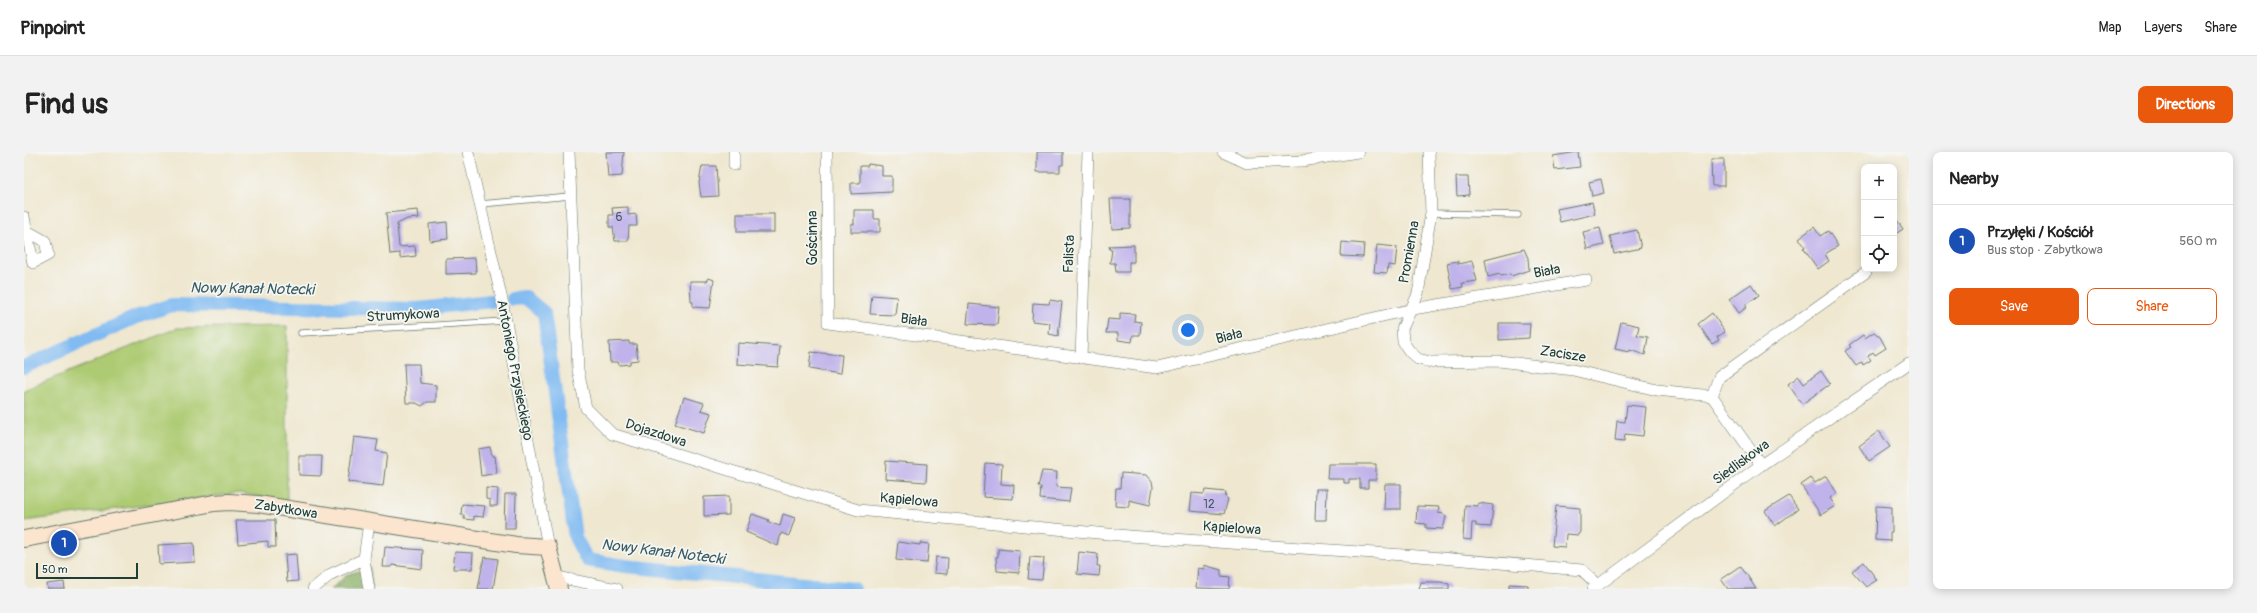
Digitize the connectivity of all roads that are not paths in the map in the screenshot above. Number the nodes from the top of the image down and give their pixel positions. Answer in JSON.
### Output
{"nodes":[{"id":1,"x":468,"y":152,"type":"edge"},
{"id":2,"x":569,"y":152,"type":"edge"},
{"id":3,"x":734,"y":152,"type":"edge"},
{"id":4,"x":827,"y":152,"type":"edge"},
{"id":5,"x":1088,"y":152,"type":"edge"},
{"id":6,"x":1223,"y":152,"type":"edge"},
{"id":7,"x":1358,"y":152,"type":"edge"},
{"id":8,"x":1428,"y":152,"type":"edge"},
{"id":9,"x":734,"y":165,"type":"dead end"},
{"id":10,"x":570,"y":196,"type":"junction"},
{"id":11,"x":480,"y":204,"type":"junction"},
{"id":12,"x":1431,"y":213,"type":"junction"},
{"id":13,"x":1518,"y":215,"type":"dead end"},
{"id":14,"x":24,"y":217,"type":"edge"},
{"id":15,"x":27,"y":232,"type":"dead end"},
{"id":16,"x":1866,"y":272,"type":"dead end"},
{"id":17,"x":1586,"y":280,"type":"dead end"},
{"id":18,"x":1412,"y":309,"type":"junction"},
{"id":19,"x":506,"y":321,"type":"junction"},
{"id":20,"x":828,"y":323,"type":"joint"},
{"id":21,"x":301,"y":333,"type":"dead end"},
{"id":22,"x":1410,"y":352,"type":"joint"},
{"id":23,"x":1081,"y":358,"type":"junction"},
{"id":24,"x":1909,"y":364,"type":"edge"},
{"id":25,"x":1712,"y":396,"type":"junction"},
{"id":26,"x":1761,"y":465,"type":"junction"},
{"id":27,"x":858,"y":510,"type":"joint"},
{"id":28,"x":369,"y":522,"type":"junction"},
{"id":29,"x":24,"y":540,"type":"edge"},
{"id":30,"x":548,"y":547,"type":"junction"},
{"id":31,"x":364,"y":559,"type":"junction"},
{"id":32,"x":558,"y":583,"type":"edge"},
{"id":33,"x":590,"y":586,"type":"edge"},
{"id":34,"x":1596,"y":587,"type":"edge"},
{"id":35,"x":313,"y":589,"type":"edge"},
{"id":36,"x":369,"y":589,"type":"edge"},
{"id":37,"x":617,"y":589,"type":"edge"}],
"edges":[{"from":1,"to":11,"type":"street","name":"Antoniego Przysieckiego"},
{"from":2,"to":10,"type":"street","name":"Dojazdowa"},
{"from":3,"to":9,"type":"street"},
{"from":4,"to":20,"type":"street","name":"Gościnna"},
{"from":5,"to":23,"type":"street","name":"Falista"},
{"from":6,"to":7,"type":"street"},
{"from":8,"to":12,"type":"street","name":"Promienna"},
{"from":10,"to":11,"type":"lane"},
{"from":10,"to":27,"type":"street","name":"Dojazdowa"},
{"from":11,"to":19,"type":"street","name":"Antoniego Przysieckiego"},
{"from":12,"to":13,"type":"lane"},
{"from":12,"to":18,"type":"street","name":"Promienna"},
{"from":14,"to":15,"type":"street"},
{"from":16,"to":25,"type":"street"},
{"from":17,"to":18,"type":"street","name":"Biała"},
{"from":18,"to":22,"type":"street","name":"Promienna"},
{"from":18,"to":23,"type":"street","name":"Biała"},
{"from":19,"to":21,"type":"lane","name":"Strumykowa"},
{"from":19,"to":30,"type":"street","name":"Antoniego Przysieckiego"},
{"from":20,"to":23,"type":"street","name":"Biała"},
{"from":22,"to":25,"type":"street","name":"Zacisze"},
{"from":24,"to":26,"type":"street","name":"Siedliskowa"},
{"from":25,"to":26,"type":"street"},
{"from":26,"to":34,"type":"street","name":"Siedliskowa"},
{"from":27,"to":34,"type":"street","name":"Kąpielowa"},
{"from":28,"to":29,"type":"street","name":"Zabytkowa"},
{"from":28,"to":30,"type":"street","name":"Zabytkowa"},
{"from":28,"to":31,"type":"street"},
{"from":30,"to":32,"type":"street","name":"Antoniego Przysieckiego"},
{"from":31,"to":35,"type":"street"},
{"from":31,"to":36,"type":"street"},
{"from":32,"to":33,"type":"street"},
{"from":33,"to":37,"type":"street"}]}
